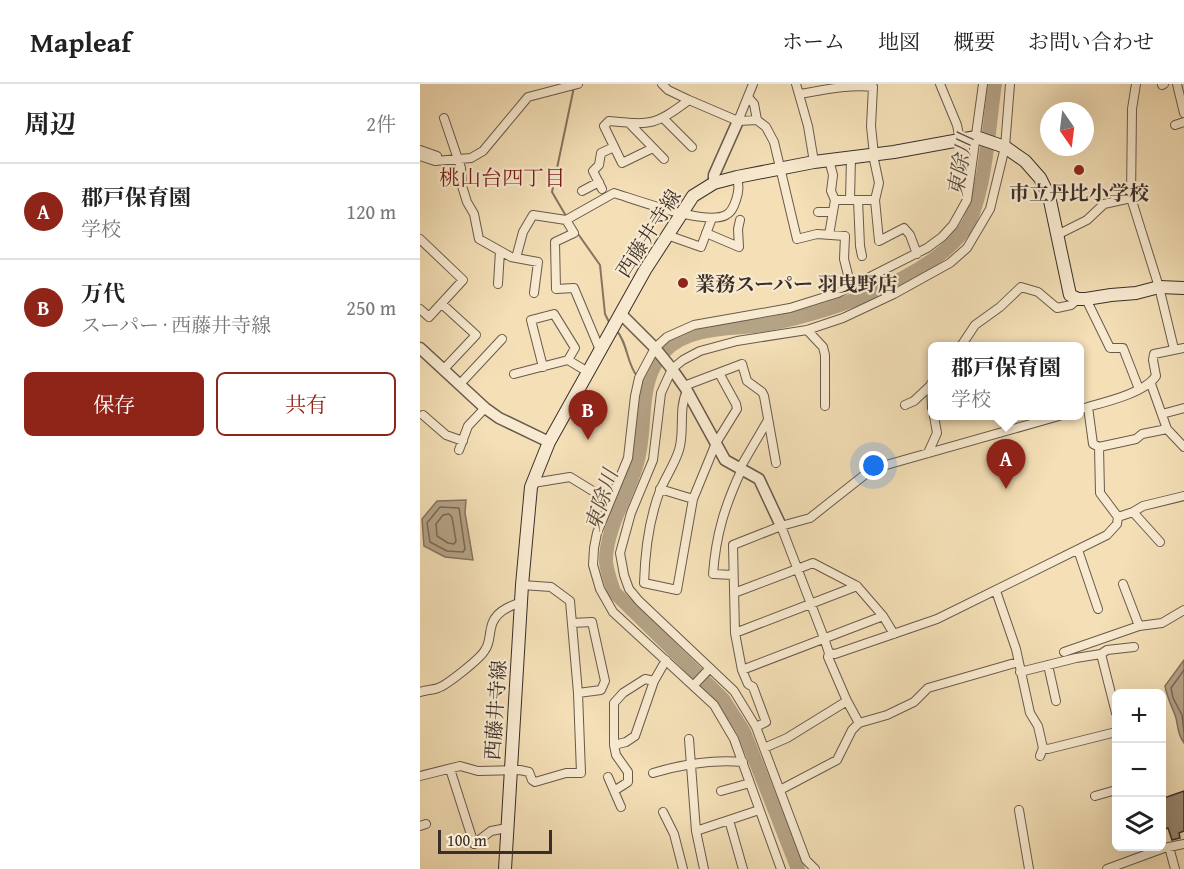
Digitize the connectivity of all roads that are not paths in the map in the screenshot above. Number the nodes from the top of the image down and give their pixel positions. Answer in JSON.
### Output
{"nodes":[{"id":1,"x":578,"y":84,"type":"edge"},
{"id":2,"x":662,"y":84,"type":"edge"},
{"id":3,"x":762,"y":84,"type":"edge"},
{"id":4,"x":796,"y":84,"type":"edge"},
{"id":5,"x":940,"y":84,"type":"edge"},
{"id":6,"x":983,"y":84,"type":"edge"},
{"id":7,"x":1010,"y":84,"type":"edge"},
{"id":8,"x":1136,"y":84,"type":"edge"},
{"id":9,"x":1177,"y":84,"type":"edge"},
{"id":10,"x":864,"y":85,"type":"edge"},
{"id":11,"x":750,"y":90,"type":"edge"},
{"id":12,"x":800,"y":94,"type":"junction"},
{"id":13,"x":688,"y":100,"type":"junction"},
{"id":14,"x":1184,"y":113,"type":"edge"},
{"id":15,"x":444,"y":118,"type":"dead end"},
{"id":16,"x":663,"y":118,"type":"junction"},
{"id":17,"x":757,"y":120,"type":"junction"},
{"id":18,"x":738,"y":121,"type":"junction"},
{"id":19,"x":629,"y":123,"type":"junction"},
{"id":20,"x":976,"y":137,"type":"junction"},
{"id":21,"x":960,"y":140,"type":"junction"},
{"id":22,"x":1002,"y":146,"type":"junction"},
{"id":23,"x":614,"y":147,"type":"junction"},
{"id":24,"x":692,"y":147,"type":"dead end"},
{"id":25,"x":653,"y":148,"type":"junction"},
{"id":26,"x":420,"y":150,"type":"edge"},
{"id":27,"x":874,"y":155,"type":"junction"},
{"id":28,"x":420,"y":156,"type":"edge"},
{"id":29,"x":851,"y":157,"type":"junction"},
{"id":30,"x":664,"y":159,"type":"dead end"},
{"id":31,"x":829,"y":160,"type":"junction"},
{"id":32,"x":456,"y":161,"type":"junction"},
{"id":33,"x":814,"y":162,"type":"junction"},
{"id":34,"x":780,"y":169,"type":"junction"},
{"id":35,"x":737,"y":177,"type":"junction"},
{"id":36,"x":714,"y":183,"type":"junction"},
{"id":37,"x":582,"y":191,"type":"dead end"},
{"id":38,"x":1131,"y":198,"type":"junction"},
{"id":39,"x":835,"y":200,"type":"junction"},
{"id":40,"x":854,"y":200,"type":"junction"},
{"id":41,"x":876,"y":200,"type":"junction"},
{"id":42,"x":833,"y":212,"type":"junction"},
{"id":43,"x":680,"y":213,"type":"junction"},
{"id":44,"x":818,"y":213,"type":"dead end"},
{"id":45,"x":712,"y":218,"type":"junction"},
{"id":46,"x":566,"y":220,"type":"junction"},
{"id":47,"x":740,"y":220,"type":"dead end"},
{"id":48,"x":706,"y":233,"type":"junction"},
{"id":49,"x":667,"y":235,"type":"junction"},
{"id":50,"x":829,"y":235,"type":"junction"},
{"id":51,"x":1057,"y":235,"type":"junction"},
{"id":52,"x":420,"y":239,"type":"edge"},
{"id":53,"x":500,"y":251,"type":"junction"},
{"id":54,"x":917,"y":254,"type":"junction"},
{"id":55,"x":862,"y":256,"type":"dead end"},
{"id":56,"x":516,"y":258,"type":"junction"},
{"id":57,"x":498,"y":284,"type":"dead end"},
{"id":58,"x":852,"y":287,"type":"junction"},
{"id":59,"x":1159,"y":287,"type":"junction"},
{"id":60,"x":1184,"y":288,"type":"edge"},
{"id":61,"x":534,"y":293,"type":"dead end"},
{"id":62,"x":1082,"y":299,"type":"junction"},
{"id":63,"x":442,"y":304,"type":"junction"},
{"id":64,"x":420,"y":309,"type":"edge"},
{"id":65,"x":616,"y":323,"type":"junction"},
{"id":66,"x":807,"y":330,"type":"junction"},
{"id":67,"x":502,"y":339,"type":"dead end"},
{"id":68,"x":964,"y":342,"type":"edge"},
{"id":69,"x":420,"y":348,"type":"edge"},
{"id":70,"x":655,"y":348,"type":"junction"},
{"id":71,"x":1184,"y":348,"type":"edge"},
{"id":72,"x":600,"y":350,"type":"junction"},
{"id":73,"x":1174,"y":350,"type":"junction"},
{"id":74,"x":568,"y":360,"type":"junction"},
{"id":75,"x":543,"y":367,"type":"junction"},
{"id":76,"x":672,"y":369,"type":"junction"},
{"id":77,"x":444,"y":370,"type":"junction"},
{"id":78,"x":588,"y":372,"type":"junction"},
{"id":79,"x":719,"y":373,"type":"junction"},
{"id":80,"x":514,"y":375,"type":"dead end"},
{"id":81,"x":460,"y":384,"type":"junction"},
{"id":82,"x":1151,"y":384,"type":"junction"},
{"id":83,"x":928,"y":387,"type":"edge"},
{"id":84,"x":1139,"y":388,"type":"junction"},
{"id":85,"x":686,"y":389,"type":"junction"},
{"id":86,"x":905,"y":405,"type":"dead end"},
{"id":87,"x":825,"y":406,"type":"dead end"},
{"id":88,"x":485,"y":408,"type":"junction"},
{"id":89,"x":1084,"y":408,"type":"edge"},
{"id":90,"x":1184,"y":408,"type":"edge"},
{"id":91,"x":423,"y":414,"type":"dead end"},
{"id":92,"x":1162,"y":414,"type":"junction"},
{"id":93,"x":768,"y":420,"type":"junction"},
{"id":94,"x":935,"y":420,"type":"edge"},
{"id":95,"x":1045,"y":420,"type":"edge"},
{"id":96,"x":1167,"y":429,"type":"junction"},
{"id":97,"x":463,"y":441,"type":"junction"},
{"id":98,"x":549,"y":442,"type":"junction"},
{"id":99,"x":716,"y":443,"type":"junction"},
{"id":100,"x":1099,"y":447,"type":"junction"},
{"id":101,"x":1184,"y":447,"type":"edge"},
{"id":102,"x":459,"y":450,"type":"dead end"},
{"id":103,"x":928,"y":453,"type":"junction"},
{"id":104,"x":776,"y":463,"type":"dead end"},
{"id":105,"x":741,"y":468,"type":"junction"},
{"id":106,"x":533,"y":483,"type":"junction"},
{"id":107,"x":660,"y":489,"type":"junction"},
{"id":108,"x":1184,"y":496,"type":"edge"},
{"id":109,"x":693,"y":499,"type":"junction"},
{"id":110,"x":609,"y":501,"type":"junction"},
{"id":111,"x":1133,"y":512,"type":"junction"},
{"id":112,"x":1118,"y":517,"type":"junction"},
{"id":113,"x":781,"y":526,"type":"junction"},
{"id":114,"x":1160,"y":542,"type":"dead end"},
{"id":115,"x":1078,"y":550,"type":"junction"},
{"id":116,"x":798,"y":569,"type":"junction"},
{"id":117,"x":733,"y":575,"type":"junction"},
{"id":118,"x":1123,"y":584,"type":"dead end"},
{"id":119,"x":522,"y":585,"type":"junction"},
{"id":120,"x":857,"y":586,"type":"junction"},
{"id":121,"x":996,"y":591,"type":"junction"},
{"id":122,"x":734,"y":593,"type":"junction"},
{"id":123,"x":521,"y":602,"type":"junction"},
{"id":124,"x":811,"y":603,"type":"junction"},
{"id":125,"x":1098,"y":609,"type":"dead end"},
{"id":126,"x":1184,"y":610,"type":"edge"},
{"id":127,"x":883,"y":616,"type":"junction"},
{"id":128,"x":572,"y":623,"type":"junction"},
{"id":129,"x":1139,"y":626,"type":"junction"},
{"id":130,"x":735,"y":633,"type":"junction"},
{"id":131,"x":894,"y":634,"type":"junction"},
{"id":132,"x":824,"y":638,"type":"junction"},
{"id":133,"x":1134,"y":647,"type":"dead end"},
{"id":134,"x":829,"y":652,"type":"junction"},
{"id":135,"x":1064,"y":652,"type":"dead end"},
{"id":136,"x":1101,"y":654,"type":"junction"},
{"id":137,"x":666,"y":660,"type":"junction"},
{"id":138,"x":1048,"y":665,"type":"junction"},
{"id":139,"x":1019,"y":667,"type":"junction"},
{"id":140,"x":709,"y":670,"type":"junction"},
{"id":141,"x":742,"y":670,"type":"junction"},
{"id":142,"x":654,"y":681,"type":"junction"},
{"id":143,"x":695,"y":684,"type":"junction"},
{"id":144,"x":420,"y":692,"type":"edge"},
{"id":145,"x":579,"y":693,"type":"junction"},
{"id":146,"x":1112,"y":697,"type":"edge"},
{"id":147,"x":847,"y":702,"type":"junction"},
{"id":148,"x":1056,"y":702,"type":"dead end"},
{"id":149,"x":859,"y":723,"type":"junction"},
{"id":150,"x":756,"y":727,"type":"junction"},
{"id":151,"x":1112,"y":733,"type":"edge"},
{"id":152,"x":689,"y":739,"type":"dead end"},
{"id":153,"x":614,"y":746,"type":"junction"},
{"id":154,"x":764,"y":748,"type":"junction"},
{"id":155,"x":743,"y":762,"type":"junction"},
{"id":156,"x":691,"y":763,"type":"junction"},
{"id":157,"x":450,"y":769,"type":"junction"},
{"id":158,"x":510,"y":771,"type":"junction"},
{"id":159,"x":653,"y":773,"type":"dead end"},
{"id":160,"x":420,"y":776,"type":"edge"},
{"id":161,"x":608,"y":777,"type":"dead end"},
{"id":162,"x":750,"y":783,"type":"junction"},
{"id":163,"x":780,"y":790,"type":"junction"},
{"id":164,"x":614,"y":791,"type":"junction"},
{"id":165,"x":721,"y":791,"type":"dead end"},
{"id":166,"x":1112,"y":791,"type":"edge"},
{"id":167,"x":1095,"y":796,"type":"dead end"},
{"id":168,"x":621,"y":807,"type":"dead end"},
{"id":169,"x":759,"y":810,"type":"junction"},
{"id":170,"x":1019,"y":810,"type":"dead end"},
{"id":171,"x":663,"y":812,"type":"dead end"},
{"id":172,"x":729,"y":820,"type":"junction"},
{"id":173,"x":507,"y":828,"type":"junction"},
{"id":174,"x":696,"y":831,"type":"junction"},
{"id":175,"x":1184,"y":844,"type":"edge"},
{"id":176,"x":1166,"y":847,"type":"edge"},
{"id":177,"x":1166,"y":849,"type":"edge"},
{"id":178,"x":1154,"y":851,"type":"edge"},
{"id":179,"x":505,"y":869,"type":"edge"},
{"id":180,"x":683,"y":869,"type":"edge"},
{"id":181,"x":704,"y":869,"type":"edge"},
{"id":182,"x":743,"y":869,"type":"edge"},
{"id":183,"x":781,"y":869,"type":"edge"},
{"id":184,"x":815,"y":869,"type":"edge"},
{"id":185,"x":1029,"y":869,"type":"edge"},
{"id":186,"x":1107,"y":869,"type":"edge"},
{"id":187,"x":1175,"y":869,"type":"edge"}],
"edges":[{"from":1,"to":32,"type":"street"},
{"from":2,"to":13,"type":"street"},
{"from":3,"to":11,"type":"street"},
{"from":4,"to":12,"type":"street"},
{"from":5,"to":21,"type":"street"},
{"from":6,"to":20,"type":"street"},
{"from":7,"to":22,"type":"street"},
{"from":8,"to":38,"type":"street"},
{"from":9,"to":14,"type":"street"},
{"from":10,"to":12,"type":"street"},
{"from":10,"to":27,"type":"street"},
{"from":11,"to":17,"type":"street"},
{"from":11,"to":18,"type":"street"},
{"from":12,"to":33,"type":"street"},
{"from":13,"to":16,"type":"street"},
{"from":13,"to":18,"type":"street"},
{"from":15,"to":32,"type":"street"},
{"from":16,"to":19,"type":"street"},
{"from":16,"to":24,"type":"street"},
{"from":17,"to":18,"type":"street"},
{"from":17,"to":34,"type":"street"},
{"from":18,"to":36,"type":"street"},
{"from":19,"to":23,"type":"street"},
{"from":19,"to":25,"type":"street"},
{"from":20,"to":21,"type":"main road","name":"西藤井寺線"},
{"from":20,"to":22,"type":"main road","name":"西藤井寺線"},
{"from":20,"to":54,"type":"street"},
{"from":21,"to":27,"type":"main road","name":"西藤井寺線"},
{"from":22,"to":51,"type":"main road","name":"西藤井寺線"},
{"from":22,"to":66,"type":"street"},
{"from":23,"to":25,"type":"street"},
{"from":23,"to":37,"type":"street"},
{"from":25,"to":30,"type":"street"},
{"from":26,"to":32,"type":"street"},
{"from":27,"to":29,"type":"main road","name":"西藤井寺線"},
{"from":27,"to":41,"type":"street"},
{"from":28,"to":32,"type":"street"},
{"from":29,"to":31,"type":"main road","name":"西藤井寺線"},
{"from":29,"to":40,"type":"street"},
{"from":31,"to":33,"type":"main road","name":"西藤井寺線"},
{"from":31,"to":39,"type":"street"},
{"from":32,"to":53,"type":"street"},
{"from":33,"to":34,"type":"main road","name":"西藤井寺線"},
{"from":34,"to":35,"type":"main road","name":"西藤井寺線"},
{"from":34,"to":50,"type":"street"},
{"from":35,"to":36,"type":"main road","name":"西藤井寺線"},
{"from":35,"to":45,"type":"street"},
{"from":36,"to":43,"type":"main road","name":"西藤井寺線"},
{"from":38,"to":51,"type":"street"},
{"from":38,"to":59,"type":"street"},
{"from":39,"to":40,"type":"street"},
{"from":39,"to":42,"type":"street"},
{"from":40,"to":41,"type":"street"},
{"from":40,"to":55,"type":"street"},
{"from":41,"to":54,"type":"street"},
{"from":42,"to":44,"type":"street"},
{"from":42,"to":50,"type":"street"},
{"from":43,"to":45,"type":"street"},
{"from":43,"to":46,"type":"street"},
{"from":43,"to":49,"type":"main road","name":"西藤井寺線"},
{"from":45,"to":48,"type":"street"},
{"from":46,"to":56,"type":"street"},
{"from":46,"to":72,"type":"street"},
{"from":47,"to":48,"type":"street"},
{"from":48,"to":49,"type":"street"},
{"from":49,"to":65,"type":"main road","name":"西藤井寺線"},
{"from":50,"to":58,"type":"street"},
{"from":51,"to":62,"type":"main road","name":"西藤井寺線"},
{"from":52,"to":63,"type":"street"},
{"from":53,"to":56,"type":"street"},
{"from":53,"to":57,"type":"street"},
{"from":54,"to":58,"type":"street"},
{"from":56,"to":61,"type":"street"},
{"from":58,"to":70,"type":"street"},
{"from":59,"to":60,"type":"main road"},
{"from":59,"to":62,"type":"main road"},
{"from":59,"to":73,"type":"street"},
{"from":62,"to":68,"type":"street"},
{"from":62,"to":84,"type":"street"},
{"from":63,"to":64,"type":"street"},
{"from":63,"to":77,"type":"street"},
{"from":65,"to":70,"type":"street"},
{"from":65,"to":72,"type":"main road","name":"西藤井寺線"},
{"from":66,"to":76,"type":"street"},
{"from":66,"to":87,"type":"street"},
{"from":67,"to":81,"type":"street"},
{"from":69,"to":77,"type":"street"},
{"from":70,"to":76,"type":"street"},
{"from":70,"to":110,"type":"street"},
{"from":71,"to":73,"type":"street"},
{"from":72,"to":78,"type":"main road","name":"西藤井寺線"},
{"from":73,"to":82,"type":"street"},
{"from":74,"to":75,"type":"street"},
{"from":74,"to":75,"type":"street"},
{"from":74,"to":78,"type":"street"},
{"from":75,"to":80,"type":"street"},
{"from":76,"to":85,"type":"street"},
{"from":76,"to":140,"type":"street"},
{"from":77,"to":81,"type":"street"},
{"from":78,"to":98,"type":"main road","name":"西藤井寺線"},
{"from":79,"to":85,"type":"street"},
{"from":79,"to":93,"type":"street"},
{"from":79,"to":99,"type":"street"},
{"from":81,"to":88,"type":"street"},
{"from":82,"to":84,"type":"street"},
{"from":82,"to":92,"type":"street"},
{"from":83,"to":86,"type":"street"},
{"from":84,"to":89,"type":"street"},
{"from":85,"to":99,"type":"street"},
{"from":85,"to":107,"type":"street"},
{"from":88,"to":97,"type":"street"},
{"from":88,"to":98,"type":"street"},
{"from":89,"to":100,"type":"street"},
{"from":90,"to":92,"type":"street"},
{"from":91,"to":97,"type":"street"},
{"from":92,"to":96,"type":"street"},
{"from":93,"to":104,"type":"street"},
{"from":93,"to":105,"type":"street"},
{"from":94,"to":103,"type":"street"},
{"from":95,"to":103,"type":"street"},
{"from":96,"to":100,"type":"street"},
{"from":96,"to":101,"type":"street"},
{"from":97,"to":102,"type":"street"},
{"from":98,"to":106,"type":"main road","name":"西藤井寺線"},
{"from":99,"to":105,"type":"street"},
{"from":99,"to":109,"type":"street"},
{"from":100,"to":112,"type":"street"},
{"from":103,"to":113,"type":"street"},
{"from":105,"to":113,"type":"street"},
{"from":105,"to":117,"type":"street"},
{"from":106,"to":110,"type":"street"},
{"from":106,"to":119,"type":"main road","name":"西藤井寺線"},
{"from":107,"to":109,"type":"street"},
{"from":107,"to":109,"type":"street"},
{"from":108,"to":111,"type":"street"},
{"from":110,"to":137,"type":"street"},
{"from":111,"to":112,"type":"street"},
{"from":111,"to":114,"type":"street"},
{"from":112,"to":115,"type":"street"},
{"from":113,"to":116,"type":"street"},
{"from":113,"to":117,"type":"street"},
{"from":115,"to":121,"type":"street"},
{"from":115,"to":125,"type":"street"},
{"from":116,"to":120,"type":"street"},
{"from":116,"to":122,"type":"street"},
{"from":116,"to":124,"type":"street"},
{"from":117,"to":122,"type":"street"},
{"from":118,"to":129,"type":"street"},
{"from":119,"to":123,"type":"main road","name":"西藤井寺線"},
{"from":119,"to":128,"type":"street"},
{"from":120,"to":124,"type":"street"},
{"from":120,"to":127,"type":"street"},
{"from":121,"to":131,"type":"street"},
{"from":121,"to":139,"type":"street"},
{"from":122,"to":130,"type":"street"},
{"from":123,"to":144,"type":"street"},
{"from":123,"to":158,"type":"main road","name":"西藤井寺線"},
{"from":124,"to":130,"type":"street"},
{"from":124,"to":132,"type":"street"},
{"from":126,"to":129,"type":"street"},
{"from":127,"to":131,"type":"street"},
{"from":127,"to":132,"type":"street"},
{"from":128,"to":145,"type":"street"},
{"from":128,"to":145,"type":"street"},
{"from":129,"to":135,"type":"street"},
{"from":130,"to":141,"type":"street"},
{"from":131,"to":134,"type":"street"},
{"from":132,"to":134,"type":"street"},
{"from":132,"to":141,"type":"street"},
{"from":133,"to":136,"type":"street"},
{"from":134,"to":147,"type":"street"},
{"from":136,"to":138,"type":"street"},
{"from":136,"to":146,"type":"street"},
{"from":137,"to":142,"type":"street"},
{"from":137,"to":143,"type":"street"},
{"from":138,"to":139,"type":"street"},
{"from":138,"to":148,"type":"street"},
{"from":139,"to":149,"type":"street"},
{"from":139,"to":151,"type":"street"},
{"from":140,"to":143,"type":"street"},
{"from":140,"to":150,"type":"street"},
{"from":141,"to":150,"type":"street"},
{"from":142,"to":153,"type":"street"},
{"from":142,"to":153,"type":"street"},
{"from":143,"to":155,"type":"street"},
{"from":145,"to":158,"type":"street"},
{"from":147,"to":149,"type":"street"},
{"from":147,"to":154,"type":"street"},
{"from":149,"to":163,"type":"street"},
{"from":150,"to":154,"type":"street"},
{"from":152,"to":156,"type":"street"},
{"from":153,"to":164,"type":"street"},
{"from":154,"to":163,"type":"street"},
{"from":155,"to":156,"type":"street"},
{"from":155,"to":162,"type":"street"},
{"from":156,"to":159,"type":"street"},
{"from":156,"to":174,"type":"street"},
{"from":157,"to":158,"type":"street"},
{"from":157,"to":160,"type":"street"},
{"from":157,"to":173,"type":"street"},
{"from":158,"to":173,"type":"main road","name":"西藤井寺線"},
{"from":161,"to":164,"type":"street"},
{"from":162,"to":165,"type":"street"},
{"from":162,"to":169,"type":"street"},
{"from":163,"to":184,"type":"street"},
{"from":164,"to":168,"type":"street"},
{"from":166,"to":167,"type":"street"},
{"from":169,"to":172,"type":"street"},
{"from":169,"to":183,"type":"street"},
{"from":170,"to":185,"type":"street"},
{"from":171,"to":180,"type":"street"},
{"from":172,"to":174,"type":"street"},
{"from":172,"to":182,"type":"street"},
{"from":173,"to":179,"type":"main road","name":"西藤井寺線"},
{"from":174,"to":181,"type":"street"},
{"from":175,"to":176,"type":"street"},
{"from":177,"to":187,"type":"street"},
{"from":178,"to":186,"type":"street"}]}
